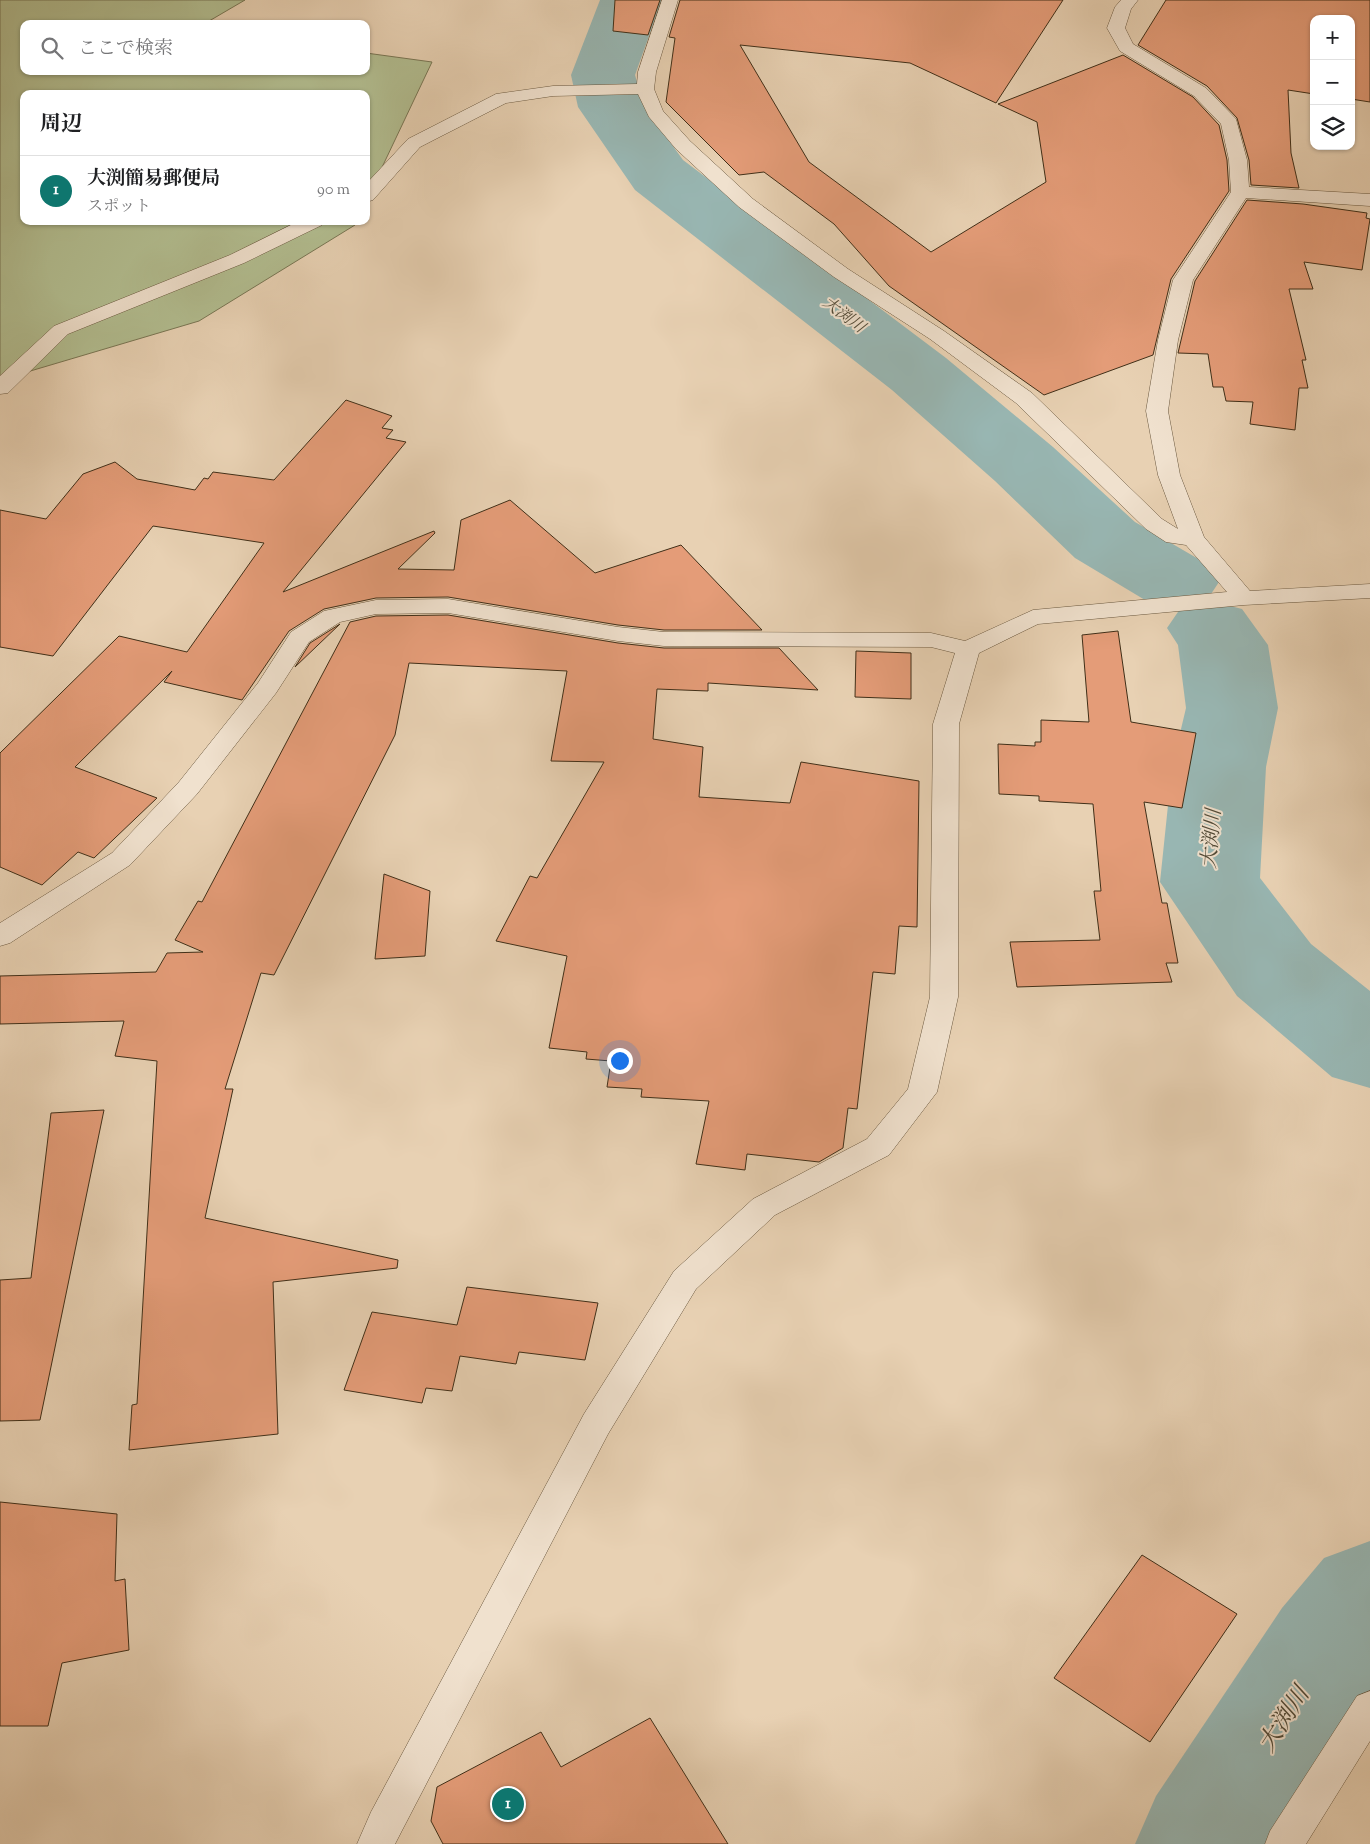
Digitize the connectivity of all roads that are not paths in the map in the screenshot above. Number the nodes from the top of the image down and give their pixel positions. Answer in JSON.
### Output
{"nodes":[{"id":1,"x":670,"y":0,"type":"edge"},
{"id":2,"x":1130,"y":0,"type":"edge"},
{"id":3,"x":638,"y":89,"type":"junction"},
{"id":4,"x":370,"y":192,"type":"edge"},
{"id":5,"x":1240,"y":192,"type":"junction"},
{"id":6,"x":1370,"y":200,"type":"edge"},
{"id":7,"x":307,"y":225,"type":"edge"},
{"id":8,"x":0,"y":388,"type":"edge"},
{"id":9,"x":1193,"y":539,"type":"junction"},
{"id":10,"x":1370,"y":591,"type":"edge"},
{"id":11,"x":1244,"y":598,"type":"junction"},
{"id":12,"x":968,"y":649,"type":"junction"},
{"id":13,"x":0,"y":936,"type":"edge"},
{"id":14,"x":1370,"y":1708,"type":"edge"},
{"id":15,"x":376,"y":1844,"type":"edge"},
{"id":16,"x":1284,"y":1844,"type":"edge"}],
"edges":[{"from":1,"to":3,"type":"street"},
{"from":2,"to":5,"type":"street"},
{"from":3,"to":4,"type":"street"},
{"from":3,"to":9,"type":"street"},
{"from":5,"to":6,"type":"street"},
{"from":5,"to":9,"type":"street"},
{"from":7,"to":8,"type":"street"},
{"from":9,"to":11,"type":"street"},
{"from":10,"to":11,"type":"street"},
{"from":11,"to":12,"type":"street"},
{"from":12,"to":13,"type":"street"},
{"from":12,"to":15,"type":"street"},
{"from":14,"to":16,"type":"street"}]}
